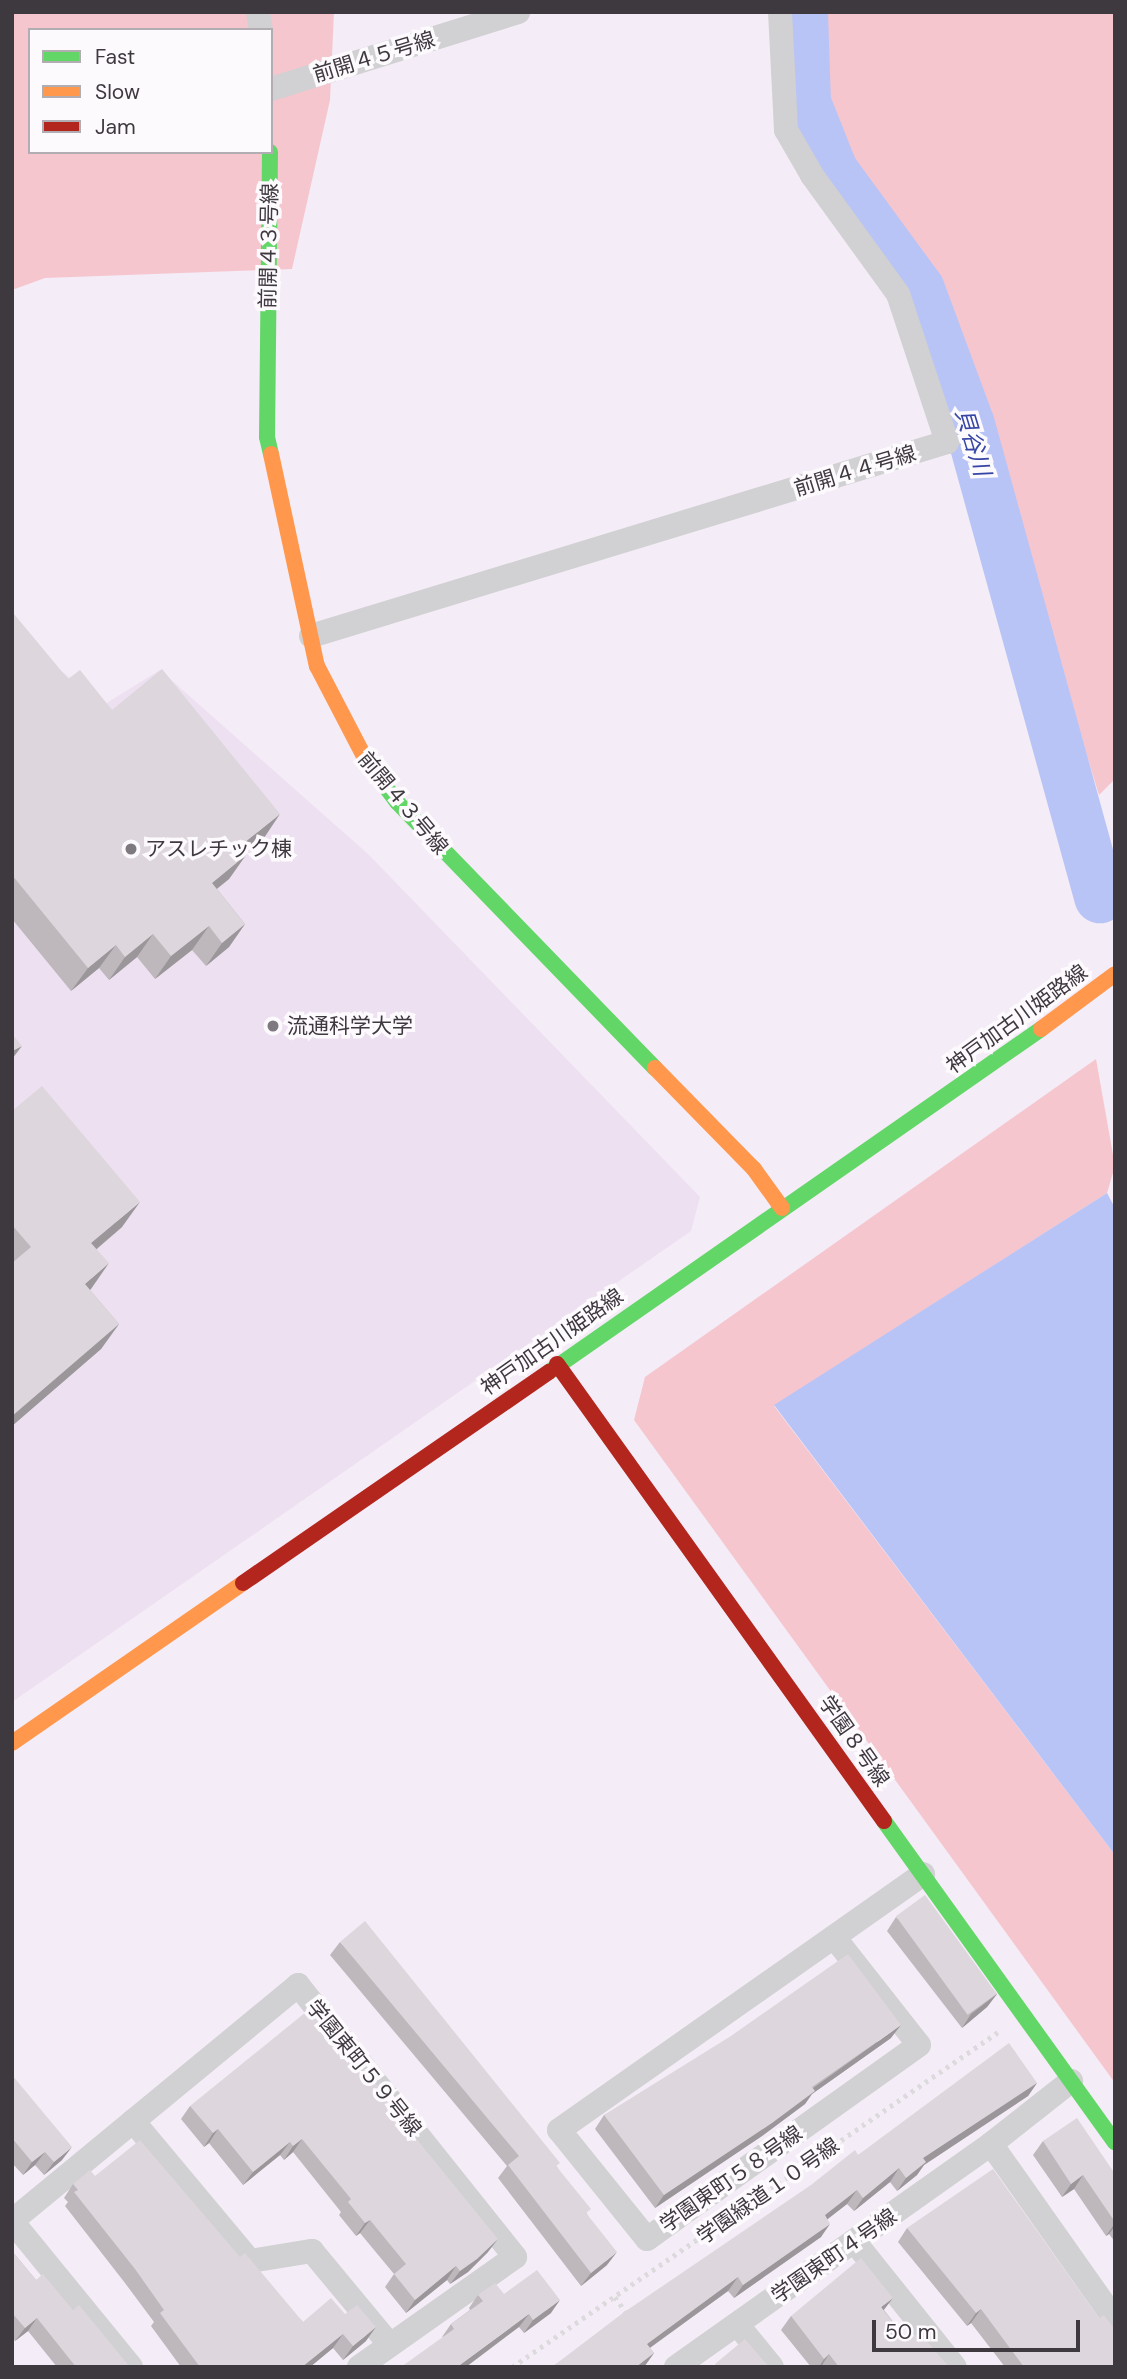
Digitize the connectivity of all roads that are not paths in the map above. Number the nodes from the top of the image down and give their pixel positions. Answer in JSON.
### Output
{"nodes":[{"id":1,"x":518,"y":12,"type":"edge"},
{"id":2,"x":780,"y":12,"type":"edge"},
{"id":3,"x":273,"y":88,"type":"edge"},
{"id":4,"x":270,"y":154,"type":"edge"},
{"id":5,"x":311,"y":636,"type":"junction"},
{"id":6,"x":1115,"y":974,"type":"edge"},
{"id":7,"x":782,"y":1208,"type":"junction"},
{"id":8,"x":557,"y":1364,"type":"junction"},
{"id":9,"x":12,"y":1743,"type":"edge"},
{"id":10,"x":923,"y":1874,"type":"junction"},
{"id":11,"x":834,"y":1937,"type":"junction"},
{"id":12,"x":1071,"y":2081,"type":"junction"},
{"id":13,"x":134,"y":2122,"type":"junction"},
{"id":14,"x":1115,"y":2143,"type":"edge"},
{"id":15,"x":991,"y":2144,"type":"junction"},
{"id":16,"x":12,"y":2221,"type":"edge"},
{"id":17,"x":854,"y":2241,"type":"junction"},
{"id":18,"x":1115,"y":2320,"type":"edge"},
{"id":19,"x":737,"y":2324,"type":"junction"},
{"id":20,"x":390,"y":2345,"type":"junction"},
{"id":21,"x":131,"y":2367,"type":"edge"},
{"id":22,"x":359,"y":2367,"type":"edge"},
{"id":23,"x":676,"y":2367,"type":"edge"},
{"id":24,"x":772,"y":2367,"type":"edge"},
{"id":25,"x":955,"y":2367,"type":"edge"}],
"edges":[{"from":1,"to":3,"type":"street","name":"前開４５号線"},
{"from":2,"to":5,"type":"street","name":"前開４４号線"},
{"from":4,"to":5,"type":"street","name":"前開４３号線"},
{"from":5,"to":7,"type":"street","name":"前開４３号線"},
{"from":6,"to":7,"type":"street","name":"神戸加古川姫路線"},
{"from":7,"to":8,"type":"street","name":"神戸加古川姫路線"},
{"from":8,"to":9,"type":"street","name":"神戸加古川姫路線"},
{"from":8,"to":10,"type":"street","name":"学園８号線"},
{"from":10,"to":11,"type":"street","name":"学園東町５８号線"},
{"from":10,"to":12,"type":"street","name":"学園８号線"},
{"from":11,"to":11,"type":"street","name":"学園東町５８号線"},
{"from":12,"to":14,"type":"street","name":"学園８号線"},
{"from":12,"to":15,"type":"street","name":"学園東町４号線"},
{"from":13,"to":16,"type":"street","name":"学園東町５９号線"},
{"from":13,"to":20,"type":"street"},
{"from":13,"to":20,"type":"street","name":"学園東町５９号線"},
{"from":15,"to":17,"type":"street","name":"学園東町４号線"},
{"from":15,"to":18,"type":"street"},
{"from":16,"to":21,"type":"street"},
{"from":17,"to":19,"type":"street","name":"学園東町４号線"},
{"from":17,"to":25,"type":"street"},
{"from":19,"to":23,"type":"street","name":"学園東町４号線"},
{"from":19,"to":24,"type":"street"},
{"from":20,"to":22,"type":"street","name":"学園東町５９号線"}]}
